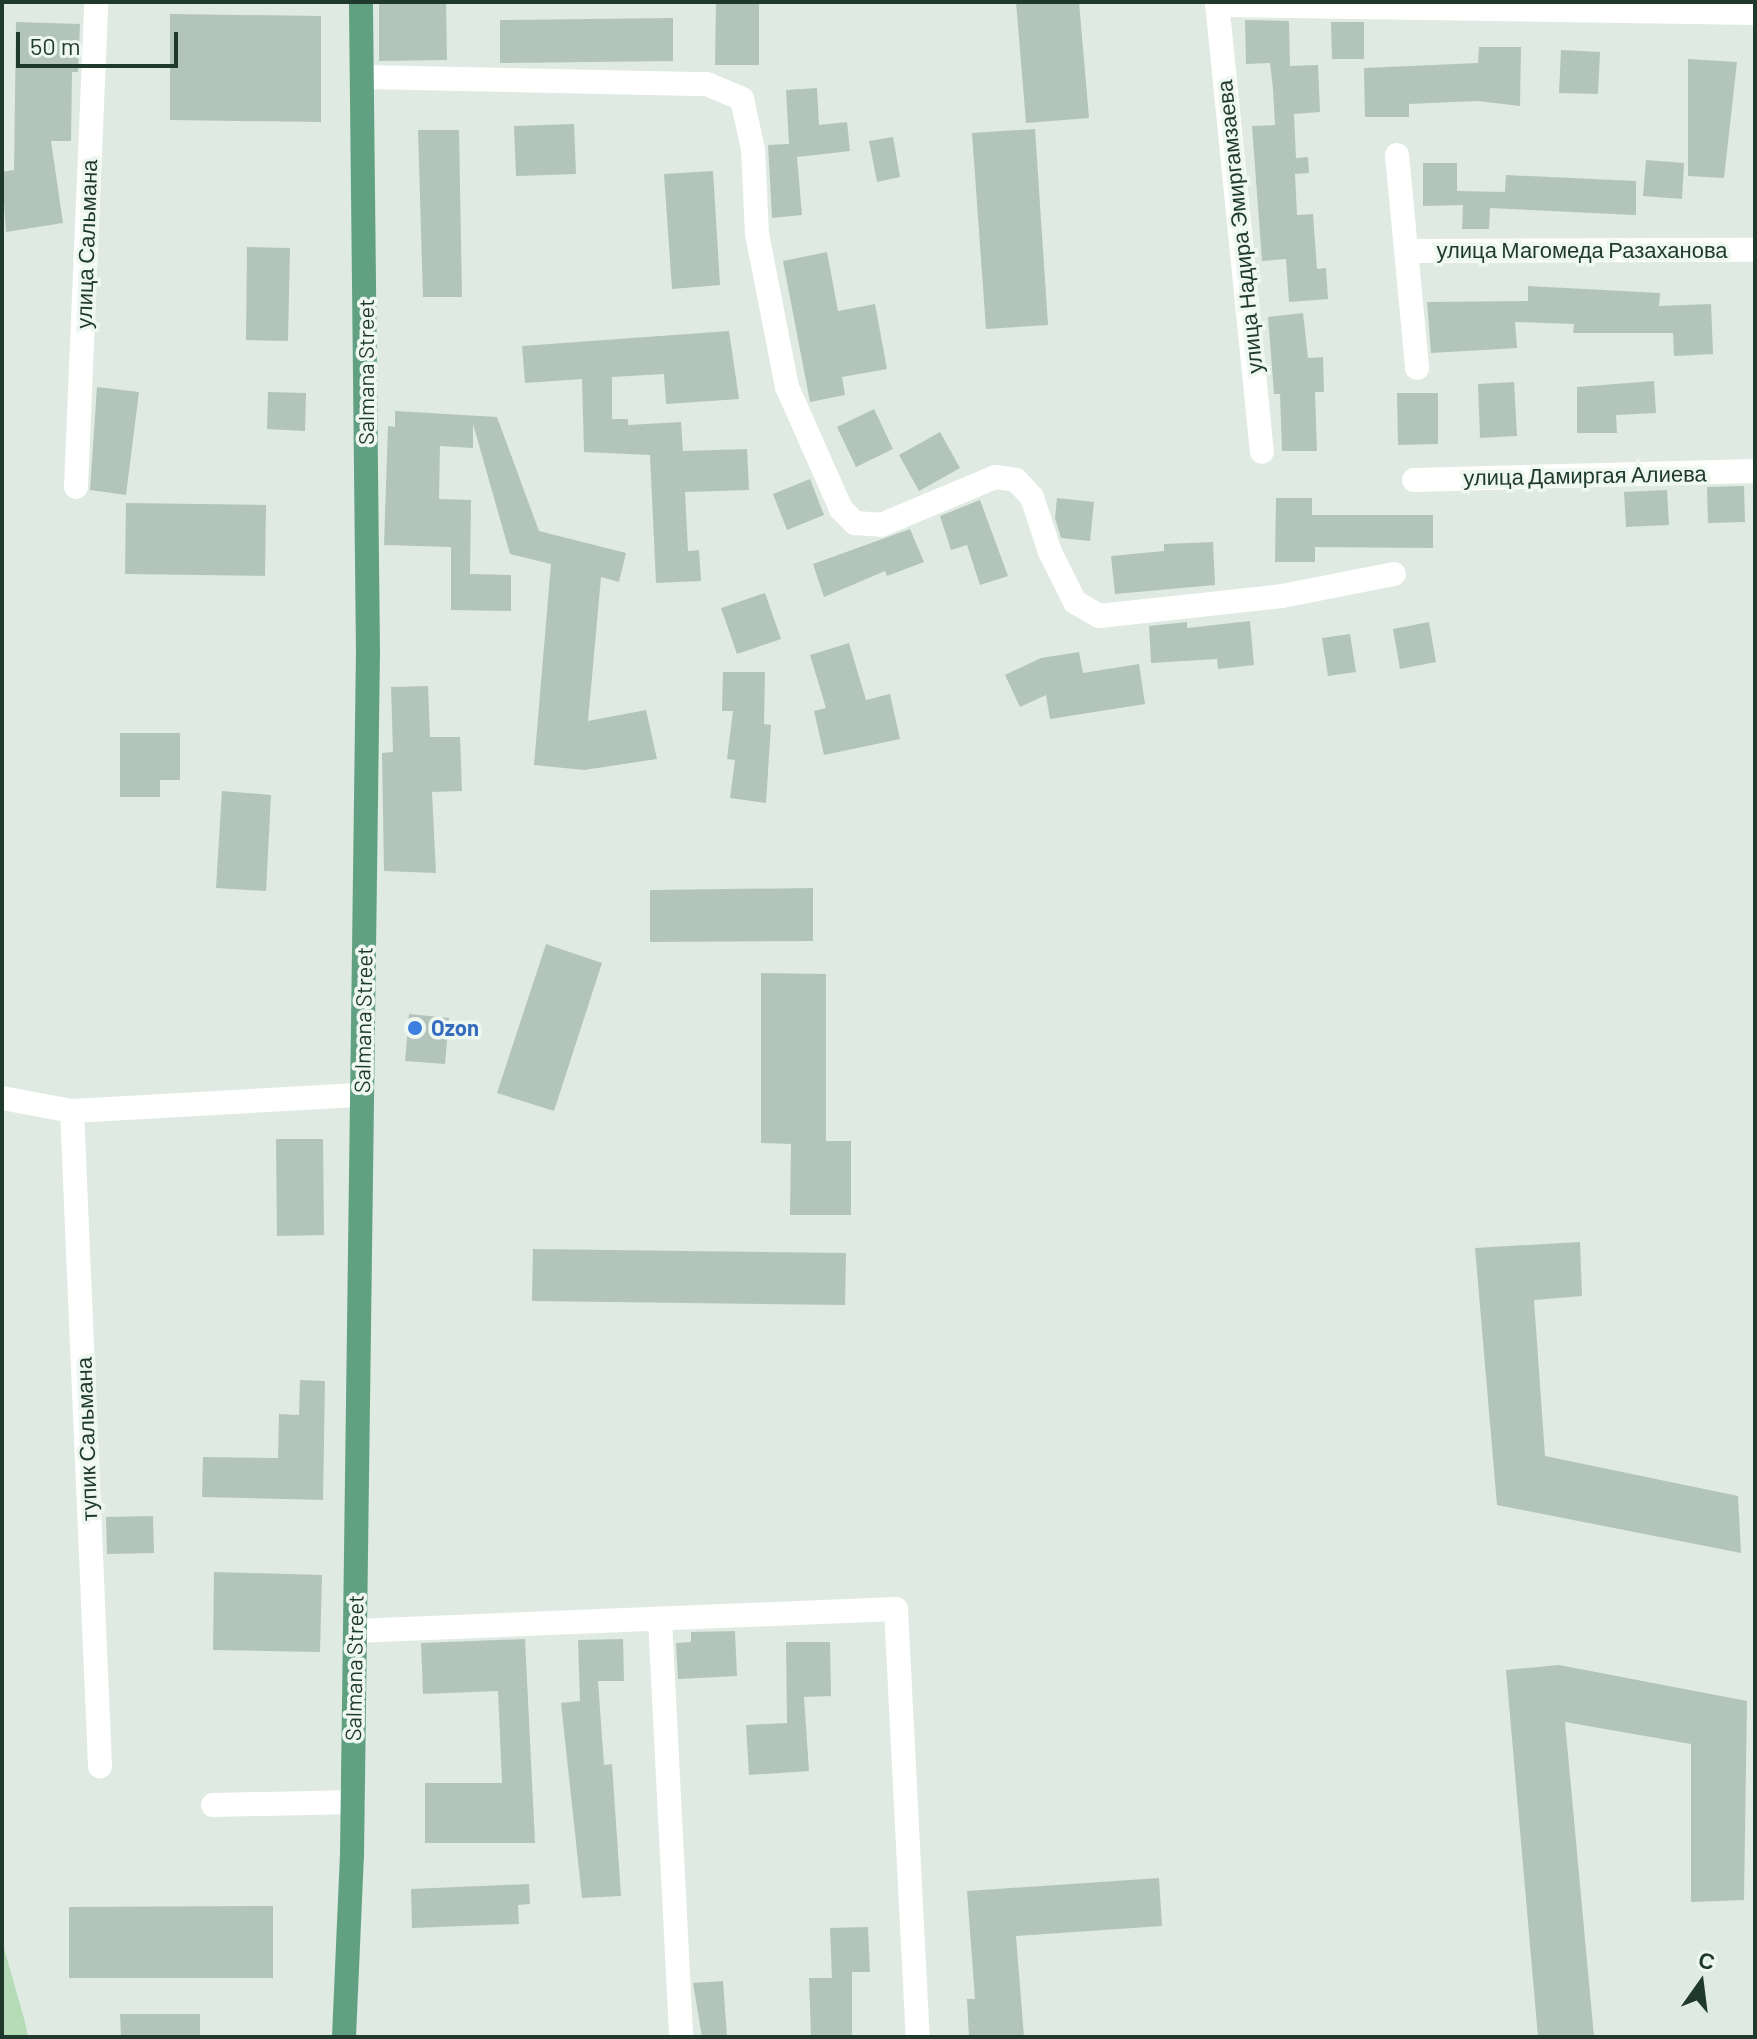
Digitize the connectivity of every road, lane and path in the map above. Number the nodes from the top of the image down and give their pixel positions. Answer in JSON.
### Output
{"nodes":[{"id":1,"x":96,"y":2,"type":"edge"},
{"id":2,"x":361,"y":2,"type":"edge"},
{"id":3,"x":1217,"y":4,"type":"edge"},
{"id":4,"x":1755,"y":13,"type":"edge"},
{"id":5,"x":364,"y":77,"type":"junction"},
{"id":6,"x":1397,"y":155,"type":"dead end"},
{"id":7,"x":1755,"y":250,"type":"edge"},
{"id":8,"x":1408,"y":251,"type":"junction"},
{"id":9,"x":1417,"y":368,"type":"dead end"},
{"id":10,"x":1262,"y":452,"type":"dead end"},
{"id":11,"x":1755,"y":471,"type":"edge"},
{"id":12,"x":1414,"y":480,"type":"dead end"},
{"id":13,"x":76,"y":487,"type":"dead end"},
{"id":14,"x":1394,"y":574,"type":"dead end"},
{"id":15,"x":362,"y":1095,"type":"junction"},
{"id":16,"x":2,"y":1098,"type":"edge"},
{"id":17,"x":72,"y":1111,"type":"junction"},
{"id":18,"x":660,"y":1619,"type":"junction"},
{"id":19,"x":355,"y":1631,"type":"junction"},
{"id":20,"x":100,"y":1766,"type":"dead end"},
{"id":21,"x":353,"y":1802,"type":"junction"},
{"id":22,"x":213,"y":1805,"type":"dead end"},
{"id":23,"x":344,"y":2037,"type":"edge"},
{"id":24,"x":681,"y":2037,"type":"edge"},
{"id":25,"x":918,"y":2037,"type":"edge"}],
"edges":[{"from":1,"to":13,"type":"street","name":"улица Сальмана"},
{"from":2,"to":5,"type":"main road","name":"Salmana Street"},
{"from":3,"to":4,"type":"street"},
{"from":3,"to":10,"type":"street","name":"улица Надира Эмиргамзаева"},
{"from":5,"to":14,"type":"street"},
{"from":5,"to":15,"type":"main road","name":"Salmana Street"},
{"from":6,"to":8,"type":"street"},
{"from":7,"to":8,"type":"street","name":"улица Магомеда Разаханова"},
{"from":8,"to":9,"type":"street"},
{"from":11,"to":12,"type":"street","name":"улица Дамиргая Алиева"},
{"from":15,"to":17,"type":"street"},
{"from":15,"to":19,"type":"main road","name":"Salmana Street"},
{"from":16,"to":17,"type":"street"},
{"from":17,"to":20,"type":"street","name":"тупик Сальмана"},
{"from":18,"to":19,"type":"street"},
{"from":18,"to":24,"type":"street"},
{"from":18,"to":25,"type":"street"},
{"from":19,"to":21,"type":"main road","name":"Salmana Street"},
{"from":21,"to":22,"type":"street"},
{"from":21,"to":23,"type":"main road","name":"Salmana Street"}]}
